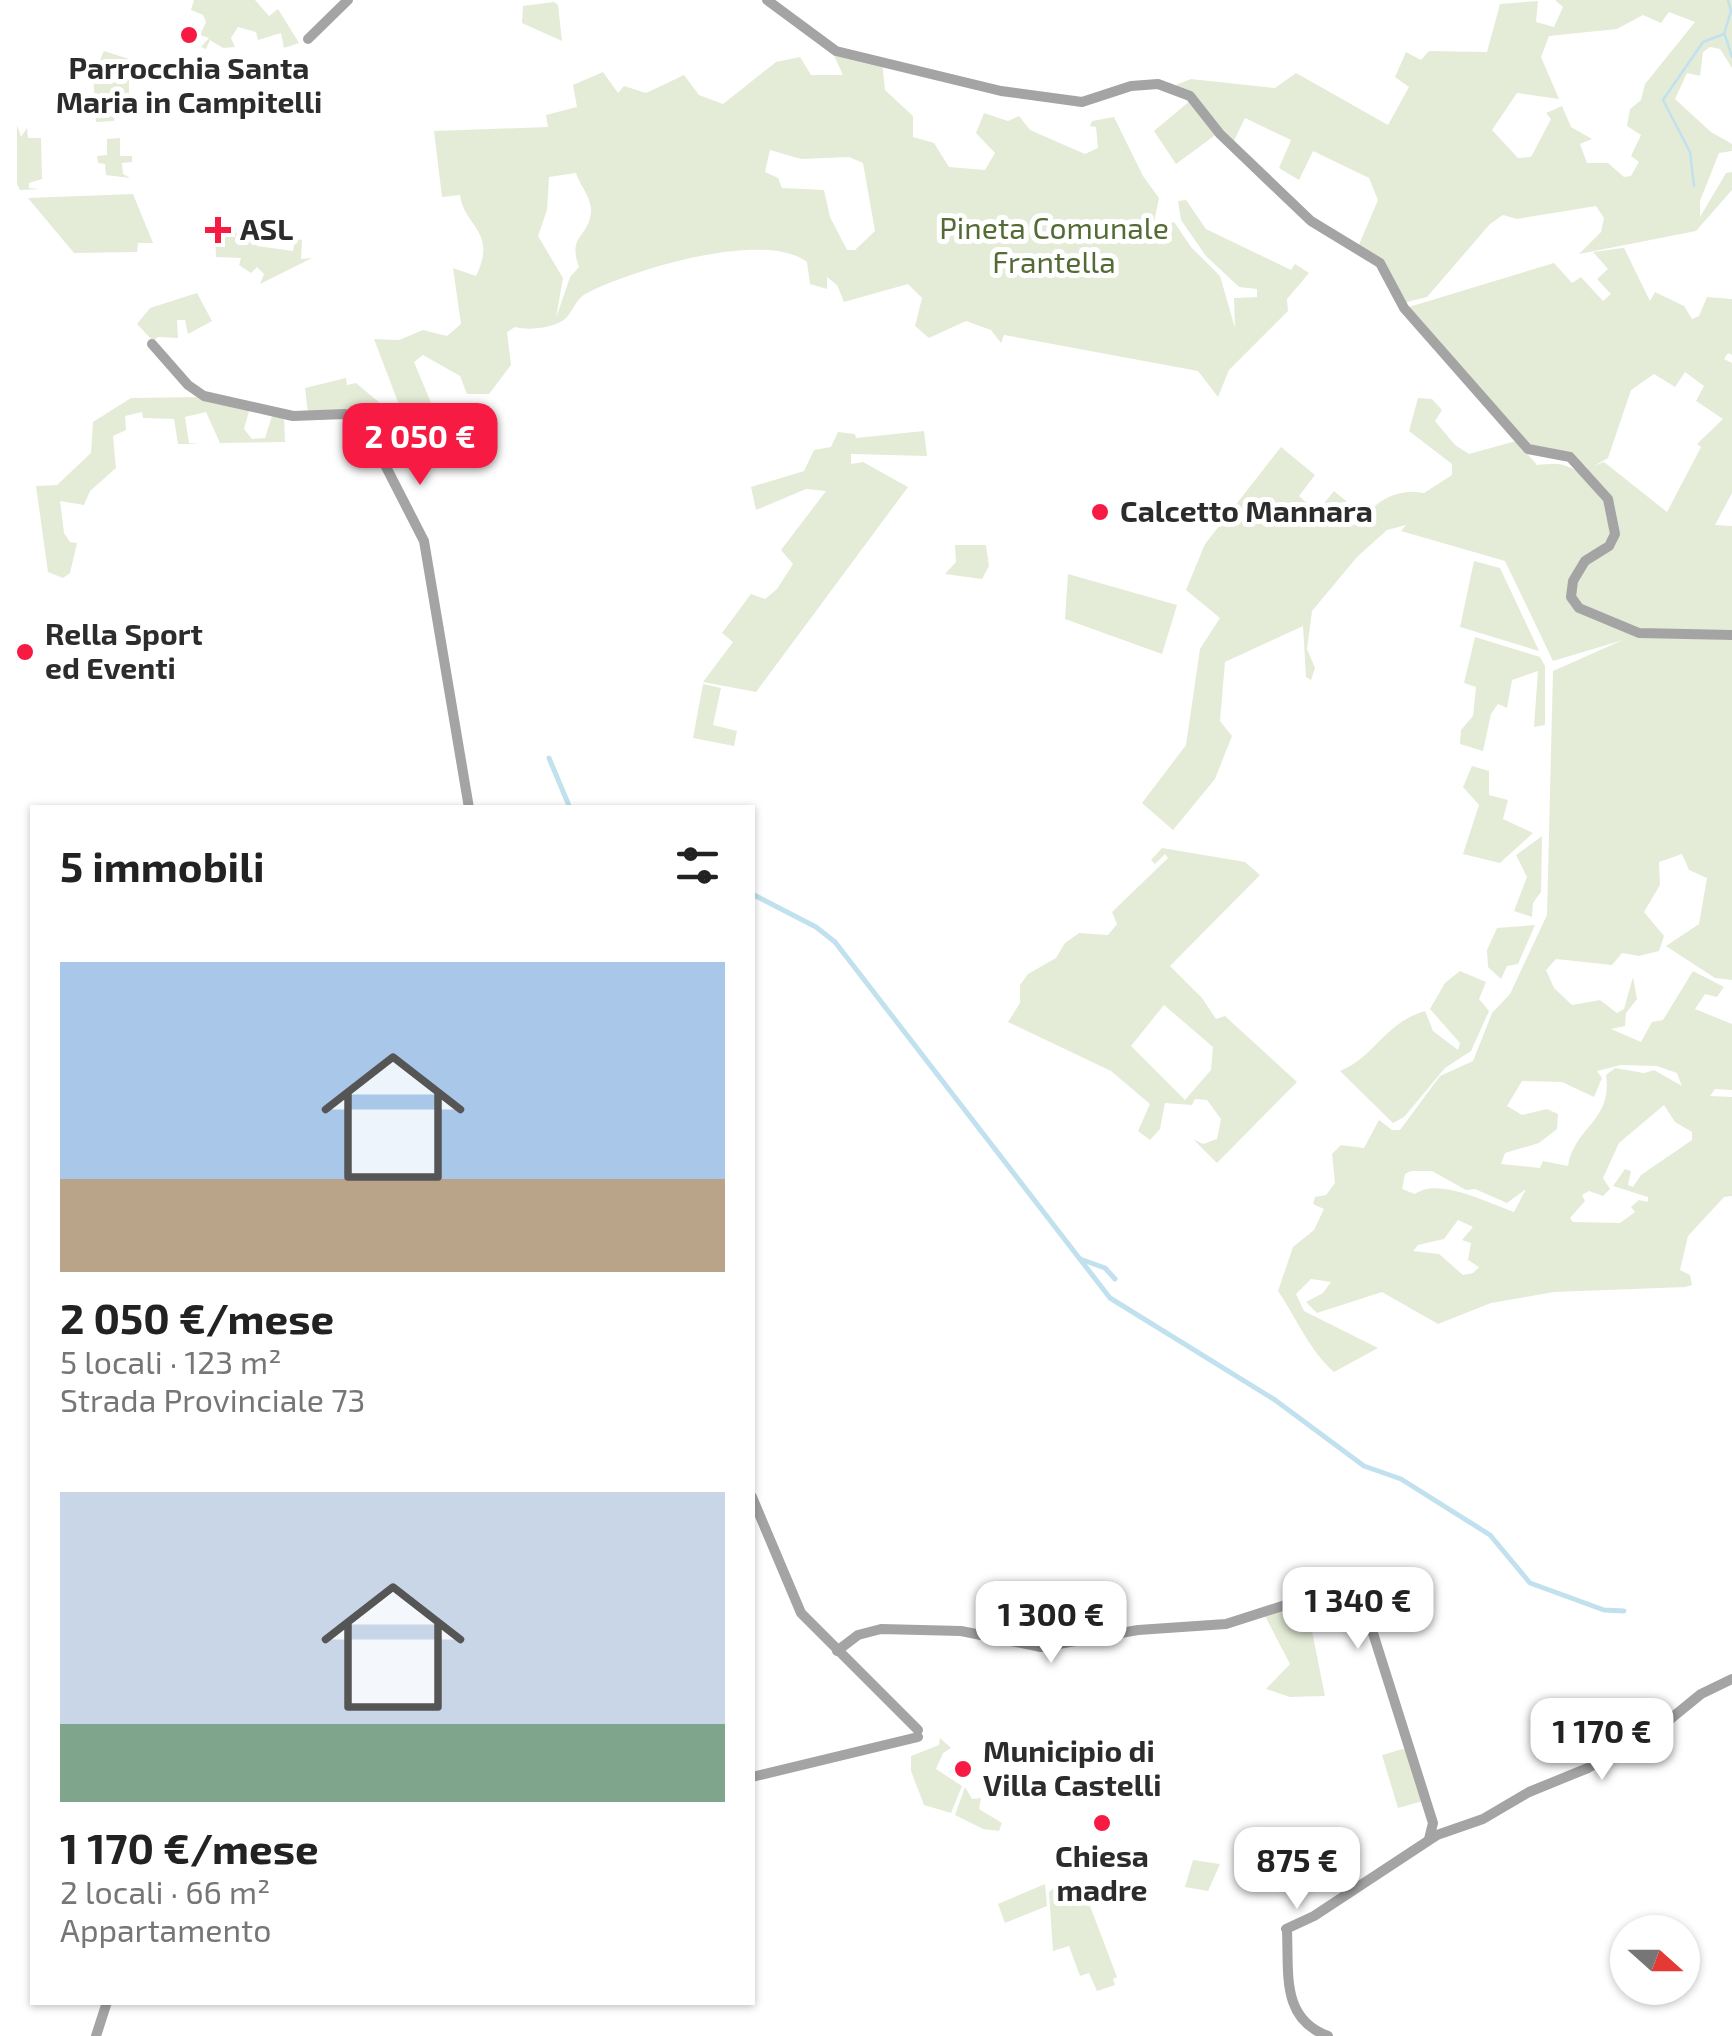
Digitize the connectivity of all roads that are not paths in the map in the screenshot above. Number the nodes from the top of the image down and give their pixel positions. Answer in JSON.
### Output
{"nodes":[{"id":1,"x":348,"y":0,"type":"edge"},
{"id":2,"x":767,"y":0,"type":"edge"},
{"id":3,"x":308,"y":39,"type":"dead end"},
{"id":4,"x":152,"y":344,"type":"dead end"},
{"id":5,"x":1732,"y":636,"type":"edge"},
{"id":6,"x":468,"y":805,"type":"edge"},
{"id":7,"x":755,"y":1504,"type":"edge"},
{"id":8,"x":845,"y":1645,"type":"junction"},
{"id":9,"x":1732,"y":1679,"type":"edge"},
{"id":10,"x":755,"y":1777,"type":"edge"},
{"id":11,"x":1436,"y":1831,"type":"junction"},
{"id":12,"x":105,"y":2005,"type":"edge"},
{"id":13,"x":96,"y":2036,"type":"edge"},
{"id":14,"x":1328,"y":2036,"type":"edge"}],
"edges":[{"from":1,"to":3,"type":"main road"},
{"from":2,"to":5,"type":"main road"},
{"from":4,"to":6,"type":"main road"},
{"from":7,"to":8,"type":"main road"},
{"from":8,"to":10,"type":"main road"},
{"from":8,"to":11,"type":"main road"},
{"from":9,"to":11,"type":"main road"},
{"from":11,"to":14,"type":"main road"},
{"from":12,"to":13,"type":"main road"}]}
